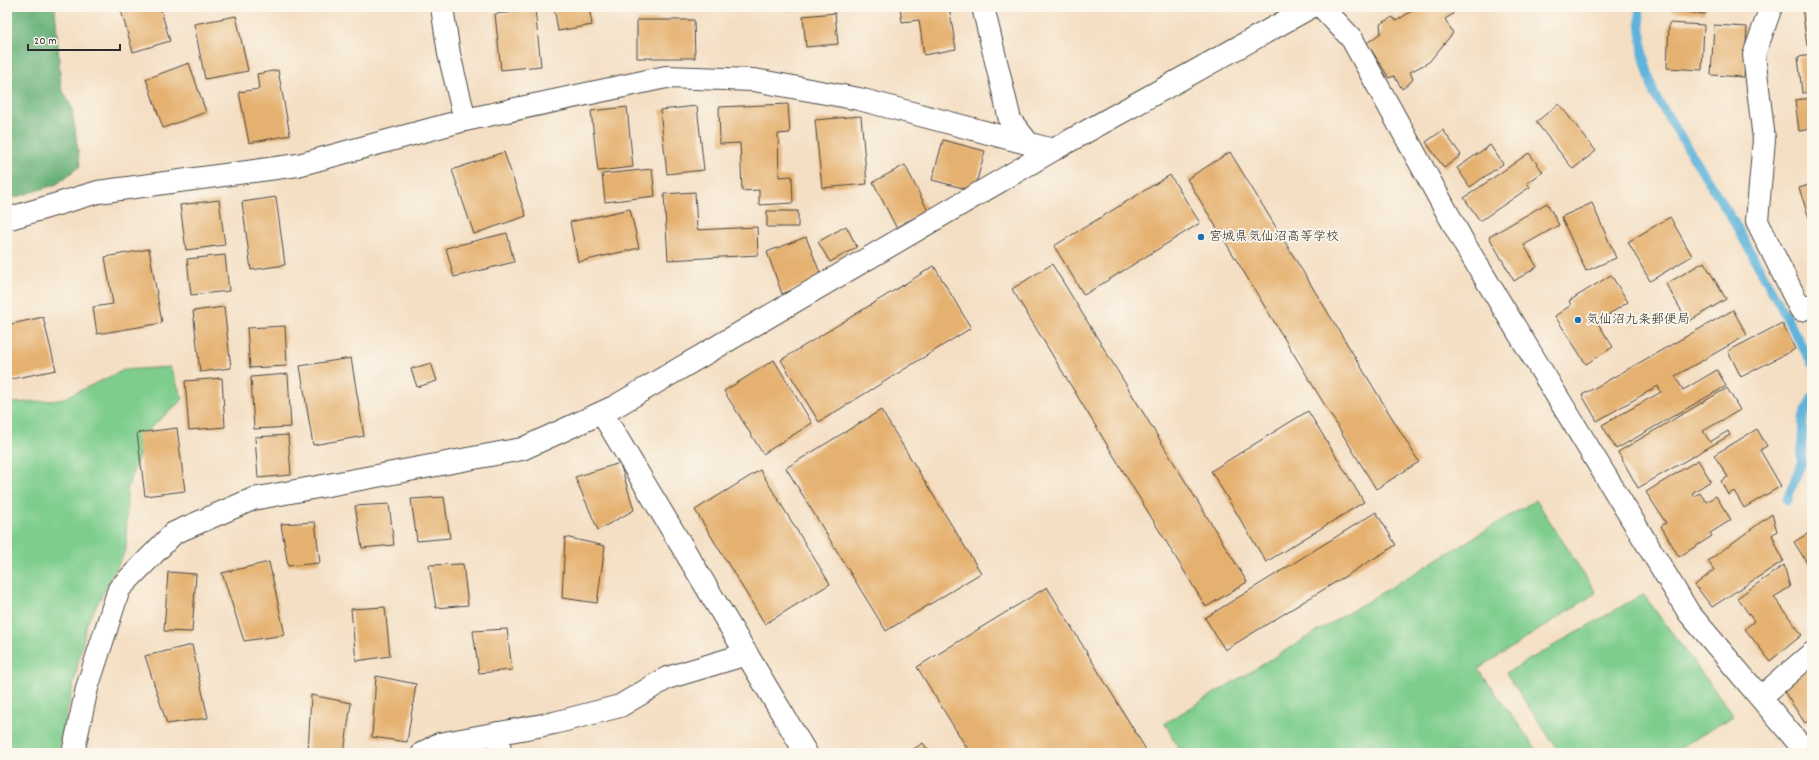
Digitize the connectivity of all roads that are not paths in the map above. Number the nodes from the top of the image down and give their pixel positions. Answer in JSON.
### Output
{"nodes":[{"id":1,"x":442,"y":7,"type":"edge"},
{"id":2,"x":982,"y":7,"type":"edge"},
{"id":3,"x":1311,"y":7,"type":"edge"},
{"id":4,"x":1322,"y":7,"type":"edge"},
{"id":5,"x":1771,"y":7,"type":"edge"},
{"id":6,"x":465,"y":120,"type":"junction"},
{"id":7,"x":1029,"y":144,"type":"junction"},
{"id":8,"x":1053,"y":150,"type":"junction"},
{"id":9,"x":7,"y":219,"type":"edge"},
{"id":10,"x":1812,"y":305,"type":"edge"},
{"id":11,"x":602,"y":413,"type":"junction"},
{"id":12,"x":1812,"y":653,"type":"edge"},
{"id":13,"x":748,"y":654,"type":"junction"},
{"id":14,"x":1761,"y":697,"type":"junction"},
{"id":15,"x":499,"y":743,"type":"edge"},
{"id":16,"x":73,"y":753,"type":"edge"},
{"id":17,"x":423,"y":753,"type":"edge"},
{"id":18,"x":806,"y":753,"type":"edge"},
{"id":19,"x":1807,"y":753,"type":"edge"}],
"edges":[{"from":1,"to":6,"type":"street"},
{"from":2,"to":7,"type":"street"},
{"from":3,"to":8,"type":"street"},
{"from":4,"to":14,"type":"street"},
{"from":5,"to":10,"type":"street"},
{"from":6,"to":7,"type":"street"},
{"from":6,"to":9,"type":"street"},
{"from":7,"to":8,"type":"street"},
{"from":8,"to":11,"type":"street"},
{"from":11,"to":13,"type":"street"},
{"from":11,"to":16,"type":"street"},
{"from":12,"to":14,"type":"street"},
{"from":13,"to":15,"type":"street"},
{"from":13,"to":18,"type":"street"},
{"from":14,"to":19,"type":"street"},
{"from":15,"to":17,"type":"street"}]}
